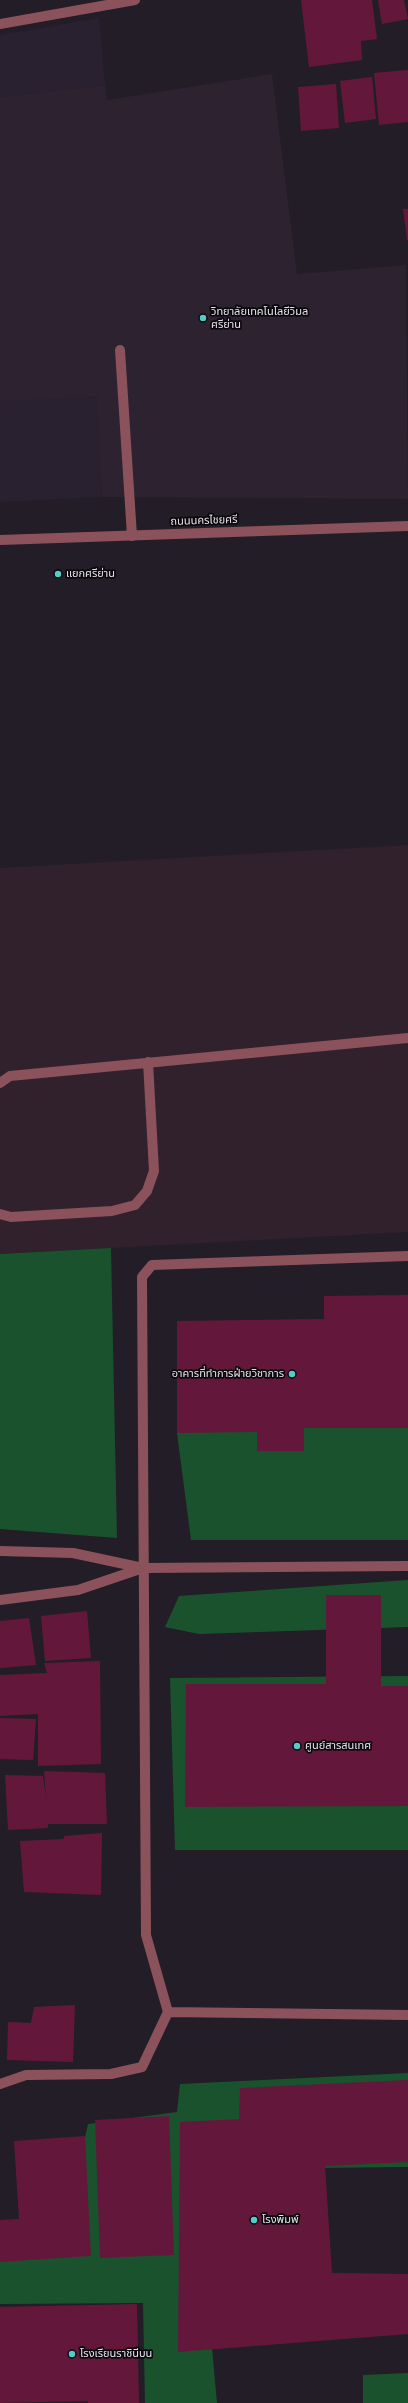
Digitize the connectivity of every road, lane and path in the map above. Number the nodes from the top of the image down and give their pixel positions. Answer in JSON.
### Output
{"nodes":[{"id":1,"x":136,"y":0,"type":"edge"},
{"id":2,"x":0,"y":24,"type":"edge"},
{"id":3,"x":120,"y":350,"type":"dead end"},
{"id":4,"x":408,"y":526,"type":"edge"},
{"id":5,"x":132,"y":536,"type":"junction"},
{"id":6,"x":0,"y":540,"type":"edge"},
{"id":7,"x":408,"y":1038,"type":"edge"},
{"id":8,"x":148,"y":1062,"type":"junction"},
{"id":9,"x":0,"y":1083,"type":"edge"},
{"id":10,"x":0,"y":1214,"type":"edge"},
{"id":11,"x":408,"y":1256,"type":"edge"},
{"id":12,"x":0,"y":1551,"type":"edge"},
{"id":13,"x":408,"y":1566,"type":"edge"},
{"id":14,"x":143,"y":1568,"type":"junction"},
{"id":15,"x":0,"y":1600,"type":"edge"},
{"id":16,"x":168,"y":2012,"type":"junction"},
{"id":17,"x":408,"y":2016,"type":"edge"},
{"id":18,"x":0,"y":2084,"type":"edge"}],
"edges":[{"from":1,"to":2,"type":"street"},
{"from":3,"to":5,"type":"street"},
{"from":4,"to":5,"type":"street","name":"ถนนนครไชยศรี"},
{"from":5,"to":6,"type":"street","name":"ถนนนครไชยศรี"},
{"from":7,"to":8,"type":"street"},
{"from":8,"to":9,"type":"street"},
{"from":8,"to":10,"type":"street"},
{"from":11,"to":14,"type":"street"},
{"from":12,"to":14,"type":"street"},
{"from":13,"to":14,"type":"street"},
{"from":14,"to":15,"type":"street"},
{"from":14,"to":16,"type":"street"},
{"from":16,"to":17,"type":"street"},
{"from":16,"to":18,"type":"street"}]}
